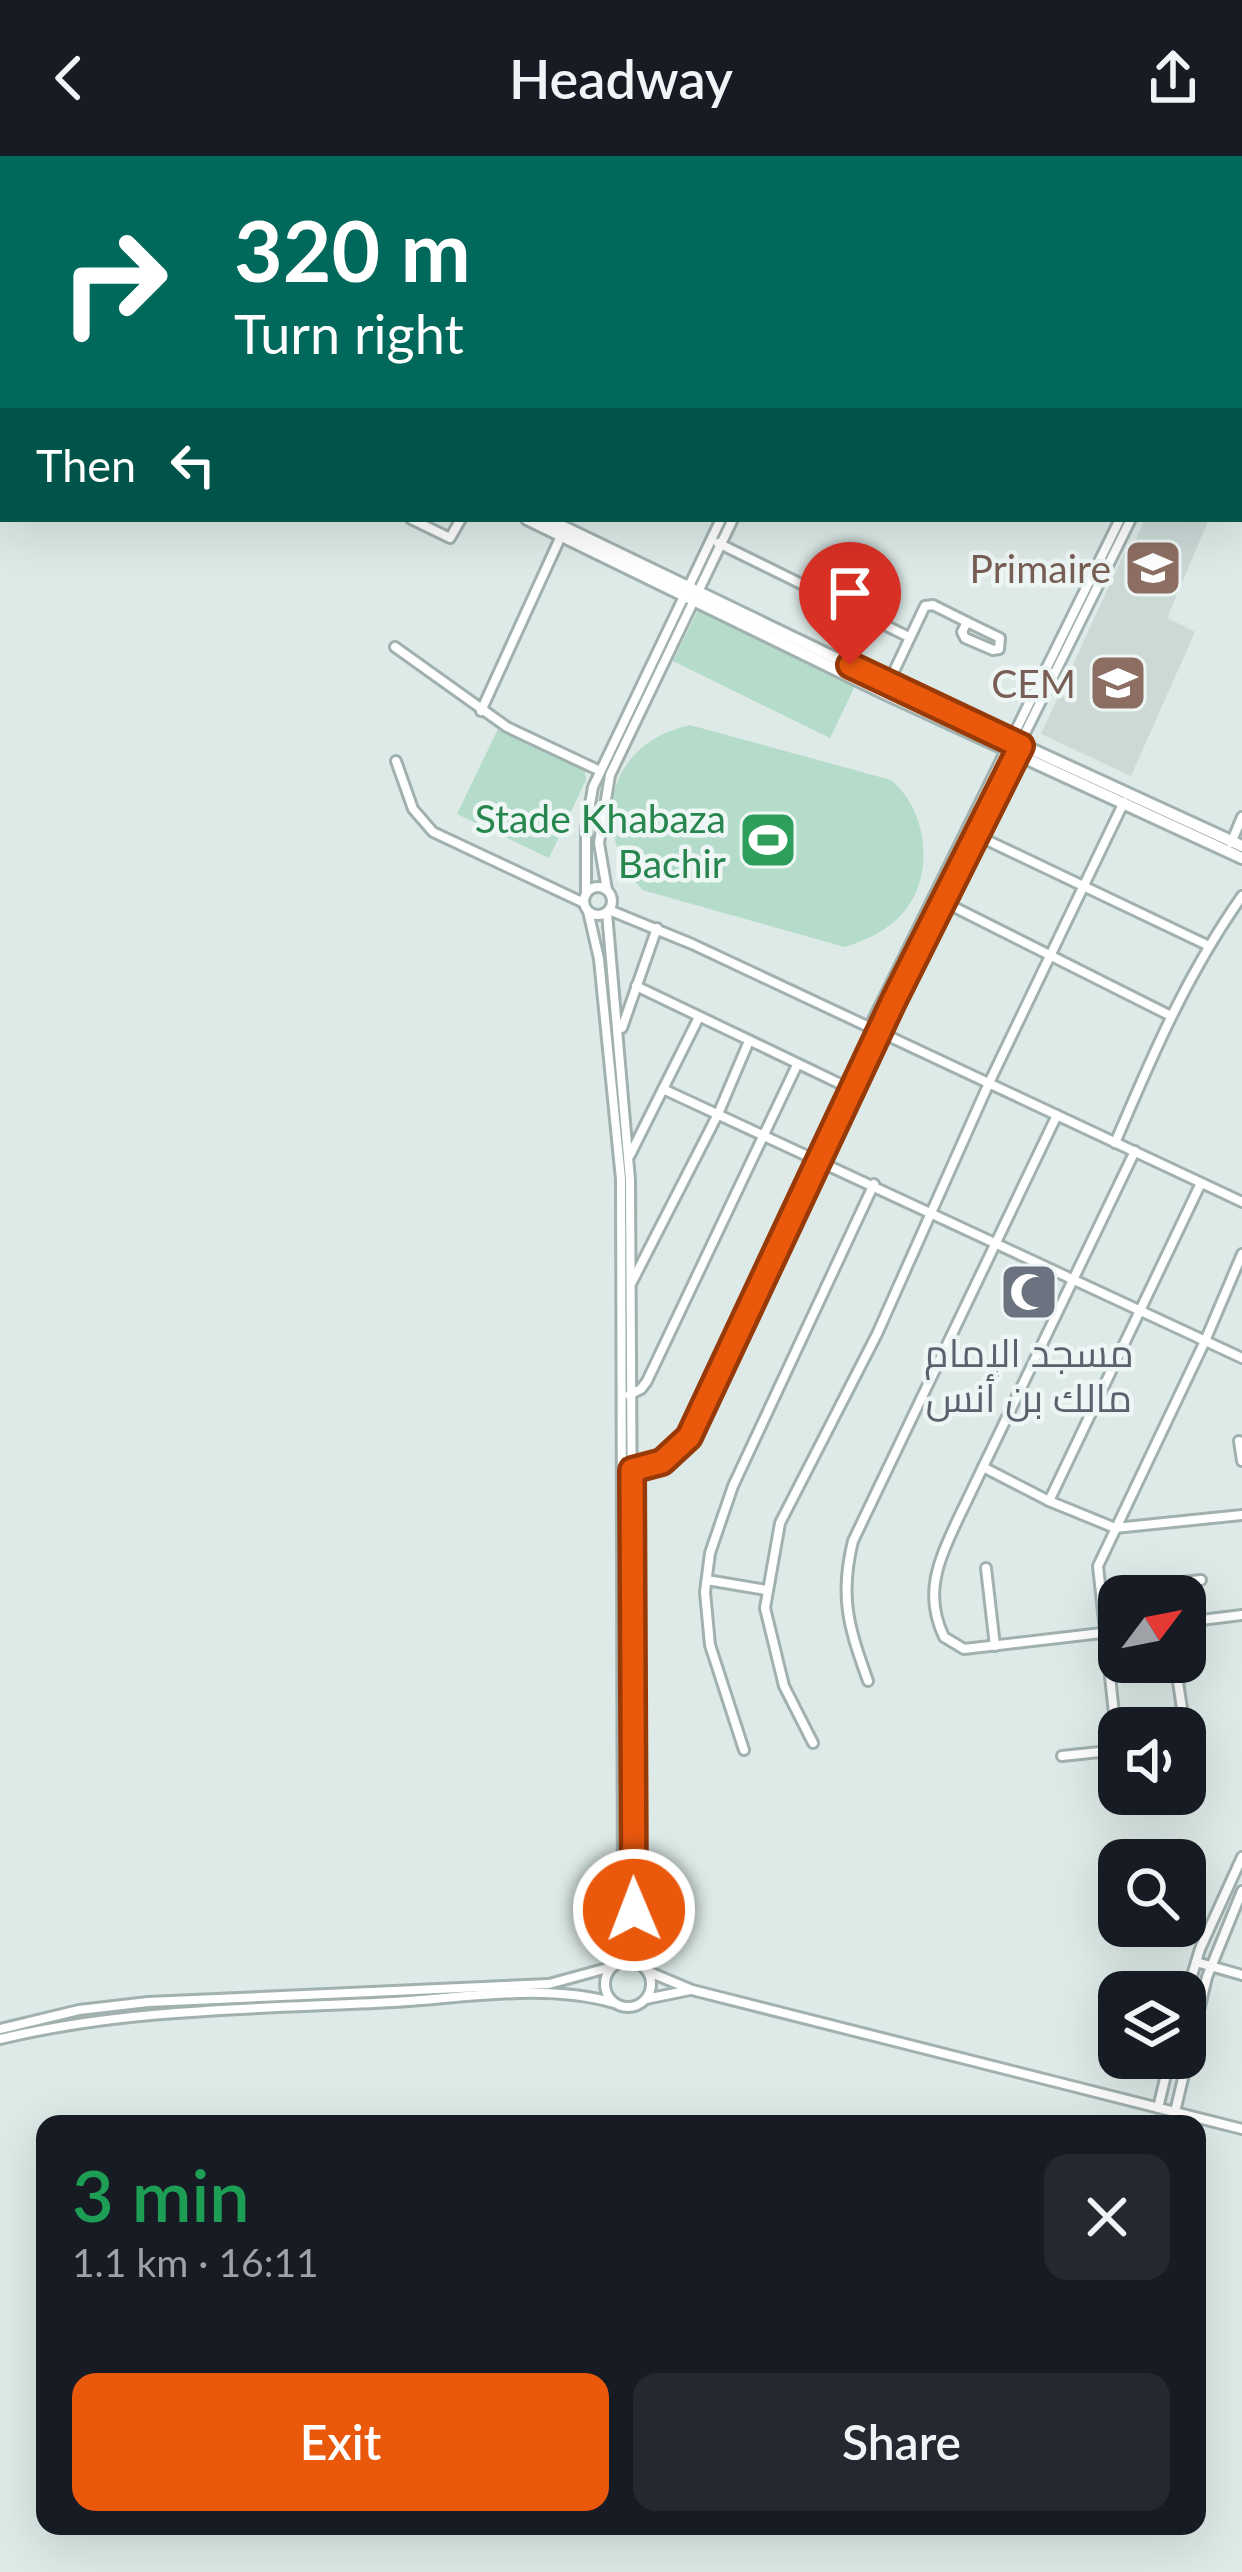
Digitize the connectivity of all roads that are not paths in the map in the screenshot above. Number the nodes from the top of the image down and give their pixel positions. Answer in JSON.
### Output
{"nodes":[{"id":1,"x":417,"y":522,"type":"edge"},
{"id":2,"x":458,"y":522,"type":"edge"},
{"id":3,"x":533,"y":522,"type":"edge"},
{"id":4,"x":553,"y":522,"type":"edge"},
{"id":5,"x":721,"y":522,"type":"edge"},
{"id":6,"x":731,"y":522,"type":"edge"},
{"id":7,"x":1119,"y":522,"type":"edge"},
{"id":8,"x":1129,"y":522,"type":"edge"},
{"id":9,"x":561,"y":536,"type":"junction"},
{"id":10,"x":716,"y":542,"type":"junction"},
{"id":11,"x":692,"y":594,"type":"junction"},
{"id":12,"x":967,"y":622,"type":"junction"},
{"id":13,"x":910,"y":637,"type":"junction"},
{"id":14,"x":395,"y":647,"type":"dead end"},
{"id":15,"x":886,"y":688,"type":"junction"},
{"id":16,"x":481,"y":711,"type":"junction"},
{"id":17,"x":1014,"y":747,"type":"junction"},
{"id":18,"x":396,"y":761,"type":"dead end"},
{"id":19,"x":599,"y":770,"type":"junction"},
{"id":20,"x":1126,"y":799,"type":"junction"},
{"id":21,"x":1242,"y":817,"type":"edge"},
{"id":22,"x":975,"y":835,"type":"junction"},
{"id":23,"x":1234,"y":846,"type":"edge"},
{"id":24,"x":1242,"y":858,"type":"edge"},
{"id":25,"x":1085,"y":885,"type":"junction"},
{"id":26,"x":610,"y":894,"type":"junction"},
{"id":27,"x":1242,"y":896,"type":"edge"},
{"id":28,"x":938,"y":899,"type":"junction"},
{"id":29,"x":586,"y":903,"type":"junction"},
{"id":30,"x":608,"y":912,"type":"junction"},
{"id":31,"x":635,"y":918,"type":"junction"},
{"id":32,"x":657,"y":928,"type":"junction"},
{"id":33,"x":1207,"y":945,"type":"junction"},
{"id":34,"x":1048,"y":955,"type":"junction"},
{"id":35,"x":636,"y":986,"type":"junction"},
{"id":36,"x":1169,"y":1015,"type":"junction"},
{"id":37,"x":699,"y":1017,"type":"junction"},
{"id":38,"x":874,"y":1031,"type":"junction"},
{"id":39,"x":619,"y":1035,"type":"junction"},
{"id":40,"x":749,"y":1041,"type":"junction"},
{"id":41,"x":797,"y":1065,"type":"junction"},
{"id":42,"x":989,"y":1082,"type":"junction"},
{"id":43,"x":663,"y":1089,"type":"junction"},
{"id":44,"x":853,"y":1090,"type":"junction"},
{"id":45,"x":718,"y":1114,"type":"junction"},
{"id":46,"x":1057,"y":1115,"type":"junction"},
{"id":47,"x":764,"y":1135,"type":"junction"},
{"id":48,"x":1115,"y":1143,"type":"junction"},
{"id":49,"x":1135,"y":1151,"type":"junction"},
{"id":50,"x":629,"y":1156,"type":"junction"},
{"id":51,"x":820,"y":1160,"type":"junction"},
{"id":52,"x":1201,"y":1183,"type":"junction"},
{"id":53,"x":874,"y":1184,"type":"junction"},
{"id":54,"x":1242,"y":1202,"type":"edge"},
{"id":55,"x":930,"y":1212,"type":"junction"},
{"id":56,"x":995,"y":1244,"type":"junction"},
{"id":57,"x":1242,"y":1254,"type":"edge"},
{"id":58,"x":1073,"y":1278,"type":"junction"},
{"id":59,"x":631,"y":1283,"type":"junction"},
{"id":60,"x":1142,"y":1311,"type":"junction"},
{"id":61,"x":1205,"y":1341,"type":"junction"},
{"id":62,"x":1242,"y":1358,"type":"edge"},
{"id":63,"x":627,"y":1395,"type":"junction"},
{"id":64,"x":1239,"y":1441,"type":"edge"},
{"id":65,"x":1242,"y":1462,"type":"edge"},
{"id":66,"x":983,"y":1467,"type":"junction"},
{"id":67,"x":632,"y":1470,"type":"junction"},
{"id":68,"x":1049,"y":1501,"type":"junction"},
{"id":69,"x":1242,"y":1515,"type":"edge"},
{"id":70,"x":1115,"y":1528,"type":"junction"},
{"id":71,"x":986,"y":1568,"type":"dead end"},
{"id":72,"x":1099,"y":1575,"type":"edge"},
{"id":73,"x":707,"y":1580,"type":"junction"},
{"id":74,"x":766,"y":1590,"type":"junction"},
{"id":75,"x":1242,"y":1615,"type":"edge"},
{"id":76,"x":1206,"y":1619,"type":"edge"},
{"id":77,"x":1098,"y":1634,"type":"edge"},
{"id":78,"x":995,"y":1646,"type":"junction"},
{"id":79,"x":868,"y":1681,"type":"dead end"},
{"id":80,"x":1111,"y":1683,"type":"edge"},
{"id":81,"x":813,"y":1743,"type":"dead end"},
{"id":82,"x":744,"y":1750,"type":"dead end"},
{"id":83,"x":1062,"y":1756,"type":"dead end"},
{"id":84,"x":1242,"y":1857,"type":"edge"},
{"id":85,"x":1242,"y":1891,"type":"edge"},
{"id":86,"x":1196,"y":1962,"type":"junction"},
{"id":87,"x":612,"y":1966,"type":"junction"},
{"id":88,"x":1210,"y":1966,"type":"junction"},
{"id":89,"x":646,"y":1970,"type":"junction"},
{"id":90,"x":1193,"y":1971,"type":"edge"},
{"id":91,"x":1242,"y":1975,"type":"edge"},
{"id":92,"x":692,"y":1990,"type":"junction"},
{"id":93,"x":645,"y":2000,"type":"junction"},
{"id":94,"x":148,"y":2002,"type":"junction"},
{"id":95,"x":614,"y":2002,"type":"junction"},
{"id":96,"x":128,"y":2003,"type":"junction"},
{"id":97,"x":148,"y":2018,"type":"junction"},
{"id":98,"x":131,"y":2019,"type":"junction"},
{"id":99,"x":0,"y":2029,"type":"edge"},
{"id":100,"x":0,"y":2038,"type":"edge"},
{"id":101,"x":1165,"y":2079,"type":"edge"},
{"id":102,"x":1158,"y":2108,"type":"junction"},
{"id":103,"x":1175,"y":2112,"type":"junction"},
{"id":104,"x":1187,"y":2115,"type":"edge"},
{"id":105,"x":1206,"y":2120,"type":"edge"},
{"id":106,"x":1242,"y":2129,"type":"edge"}],
"edges":[{"from":1,"to":2,"type":"street"},
{"from":3,"to":9,"type":"street"},
{"from":4,"to":11,"type":"street"},
{"from":5,"to":10,"type":"street"},
{"from":6,"to":10,"type":"street"},
{"from":7,"to":17,"type":"street"},
{"from":8,"to":17,"type":"street"},
{"from":9,"to":11,"type":"street"},
{"from":9,"to":16,"type":"street"},
{"from":10,"to":11,"type":"street"},
{"from":10,"to":13,"type":"street"},
{"from":11,"to":15,"type":"street"},
{"from":11,"to":19,"type":"street"},
{"from":11,"to":26,"type":"street"},
{"from":12,"to":12,"type":"street"},
{"from":12,"to":13,"type":"street"},
{"from":13,"to":15,"type":"street"},
{"from":14,"to":16,"type":"street"},
{"from":15,"to":17,"type":"street"},
{"from":16,"to":19,"type":"street"},
{"from":17,"to":20,"type":"street"},
{"from":17,"to":22,"type":"street"},
{"from":17,"to":28,"type":"street"},
{"from":18,"to":29,"type":"street"},
{"from":19,"to":29,"type":"street"},
{"from":20,"to":23,"type":"street"},
{"from":20,"to":25,"type":"street"},
{"from":21,"to":23,"type":"street"},
{"from":22,"to":25,"type":"street"},
{"from":22,"to":28,"type":"street"},
{"from":23,"to":24,"type":"street"},
{"from":25,"to":33,"type":"street"},
{"from":25,"to":34,"type":"street"},
{"from":26,"to":29,"type":"street"},
{"from":26,"to":30,"type":"street"},
{"from":26,"to":31,"type":"street"},
{"from":27,"to":33,"type":"street"},
{"from":28,"to":34,"type":"street"},
{"from":28,"to":38,"type":"street"},
{"from":29,"to":30,"type":"street"},
{"from":29,"to":63,"type":"street"},
{"from":30,"to":31,"type":"street"},
{"from":30,"to":39,"type":"street"},
{"from":31,"to":32,"type":"street"},
{"from":32,"to":35,"type":"street"},
{"from":32,"to":38,"type":"street"},
{"from":33,"to":36,"type":"street"},
{"from":34,"to":36,"type":"street"},
{"from":34,"to":42,"type":"street"},
{"from":35,"to":37,"type":"street"},
{"from":35,"to":39,"type":"street"},
{"from":36,"to":48,"type":"street"},
{"from":37,"to":40,"type":"street"},
{"from":37,"to":43,"type":"street"},
{"from":38,"to":42,"type":"street"},
{"from":38,"to":44,"type":"street"},
{"from":39,"to":50,"type":"street"},
{"from":40,"to":41,"type":"street"},
{"from":40,"to":45,"type":"street"},
{"from":41,"to":44,"type":"street"},
{"from":41,"to":47,"type":"street"},
{"from":42,"to":46,"type":"street"},
{"from":42,"to":55,"type":"street"},
{"from":43,"to":45,"type":"street"},
{"from":43,"to":50,"type":"street"},
{"from":44,"to":51,"type":"street"},
{"from":45,"to":47,"type":"street"},
{"from":45,"to":59,"type":"street"},
{"from":46,"to":48,"type":"street"},
{"from":46,"to":56,"type":"street"},
{"from":47,"to":51,"type":"street"},
{"from":47,"to":63,"type":"street"},
{"from":48,"to":49,"type":"street"},
{"from":49,"to":52,"type":"street"},
{"from":49,"to":58,"type":"street"},
{"from":50,"to":59,"type":"street"},
{"from":51,"to":53,"type":"street"},
{"from":51,"to":67,"type":"street"},
{"from":52,"to":54,"type":"street"},
{"from":52,"to":60,"type":"street"},
{"from":53,"to":55,"type":"street"},
{"from":53,"to":73,"type":"street"},
{"from":55,"to":56,"type":"street"},
{"from":55,"to":74,"type":"street"},
{"from":56,"to":58,"type":"street"},
{"from":56,"to":79,"type":"street"},
{"from":57,"to":61,"type":"street"},
{"from":58,"to":60,"type":"street"},
{"from":58,"to":66,"type":"street"},
{"from":59,"to":63,"type":"street"},
{"from":60,"to":61,"type":"street"},
{"from":60,"to":68,"type":"street"},
{"from":61,"to":62,"type":"street"},
{"from":61,"to":70,"type":"street"},
{"from":63,"to":67,"type":"street"},
{"from":63,"to":87,"type":"street"},
{"from":64,"to":65,"type":"street"},
{"from":66,"to":68,"type":"street"},
{"from":66,"to":78,"type":"street"},
{"from":67,"to":89,"type":"street"},
{"from":68,"to":70,"type":"street"},
{"from":69,"to":70,"type":"street"},
{"from":70,"to":72,"type":"street"},
{"from":71,"to":78,"type":"street"},
{"from":73,"to":74,"type":"street"},
{"from":73,"to":82,"type":"street"},
{"from":74,"to":81,"type":"street"},
{"from":75,"to":76,"type":"street"},
{"from":77,"to":78,"type":"street"},
{"from":80,"to":83,"type":"street"},
{"from":84,"to":86,"type":"street"},
{"from":85,"to":88,"type":"street"},
{"from":86,"to":88,"type":"street"},
{"from":86,"to":90,"type":"street"},
{"from":87,"to":89,"type":"street"},
{"from":87,"to":94,"type":"street"},
{"from":87,"to":95,"type":"street"},
{"from":88,"to":91,"type":"street"},
{"from":88,"to":103,"type":"street"},
{"from":89,"to":92,"type":"street"},
{"from":89,"to":93,"type":"street"},
{"from":92,"to":93,"type":"street"},
{"from":92,"to":102,"type":"street"},
{"from":93,"to":95,"type":"street"},
{"from":94,"to":96,"type":"street"},
{"from":94,"to":97,"type":"street"},
{"from":95,"to":97,"type":"street"},
{"from":96,"to":98,"type":"street"},
{"from":96,"to":99,"type":"street"},
{"from":97,"to":98,"type":"street"},
{"from":98,"to":100,"type":"street"},
{"from":101,"to":102,"type":"street"},
{"from":102,"to":103,"type":"street"},
{"from":103,"to":104,"type":"street"},
{"from":105,"to":106,"type":"street"}]}
